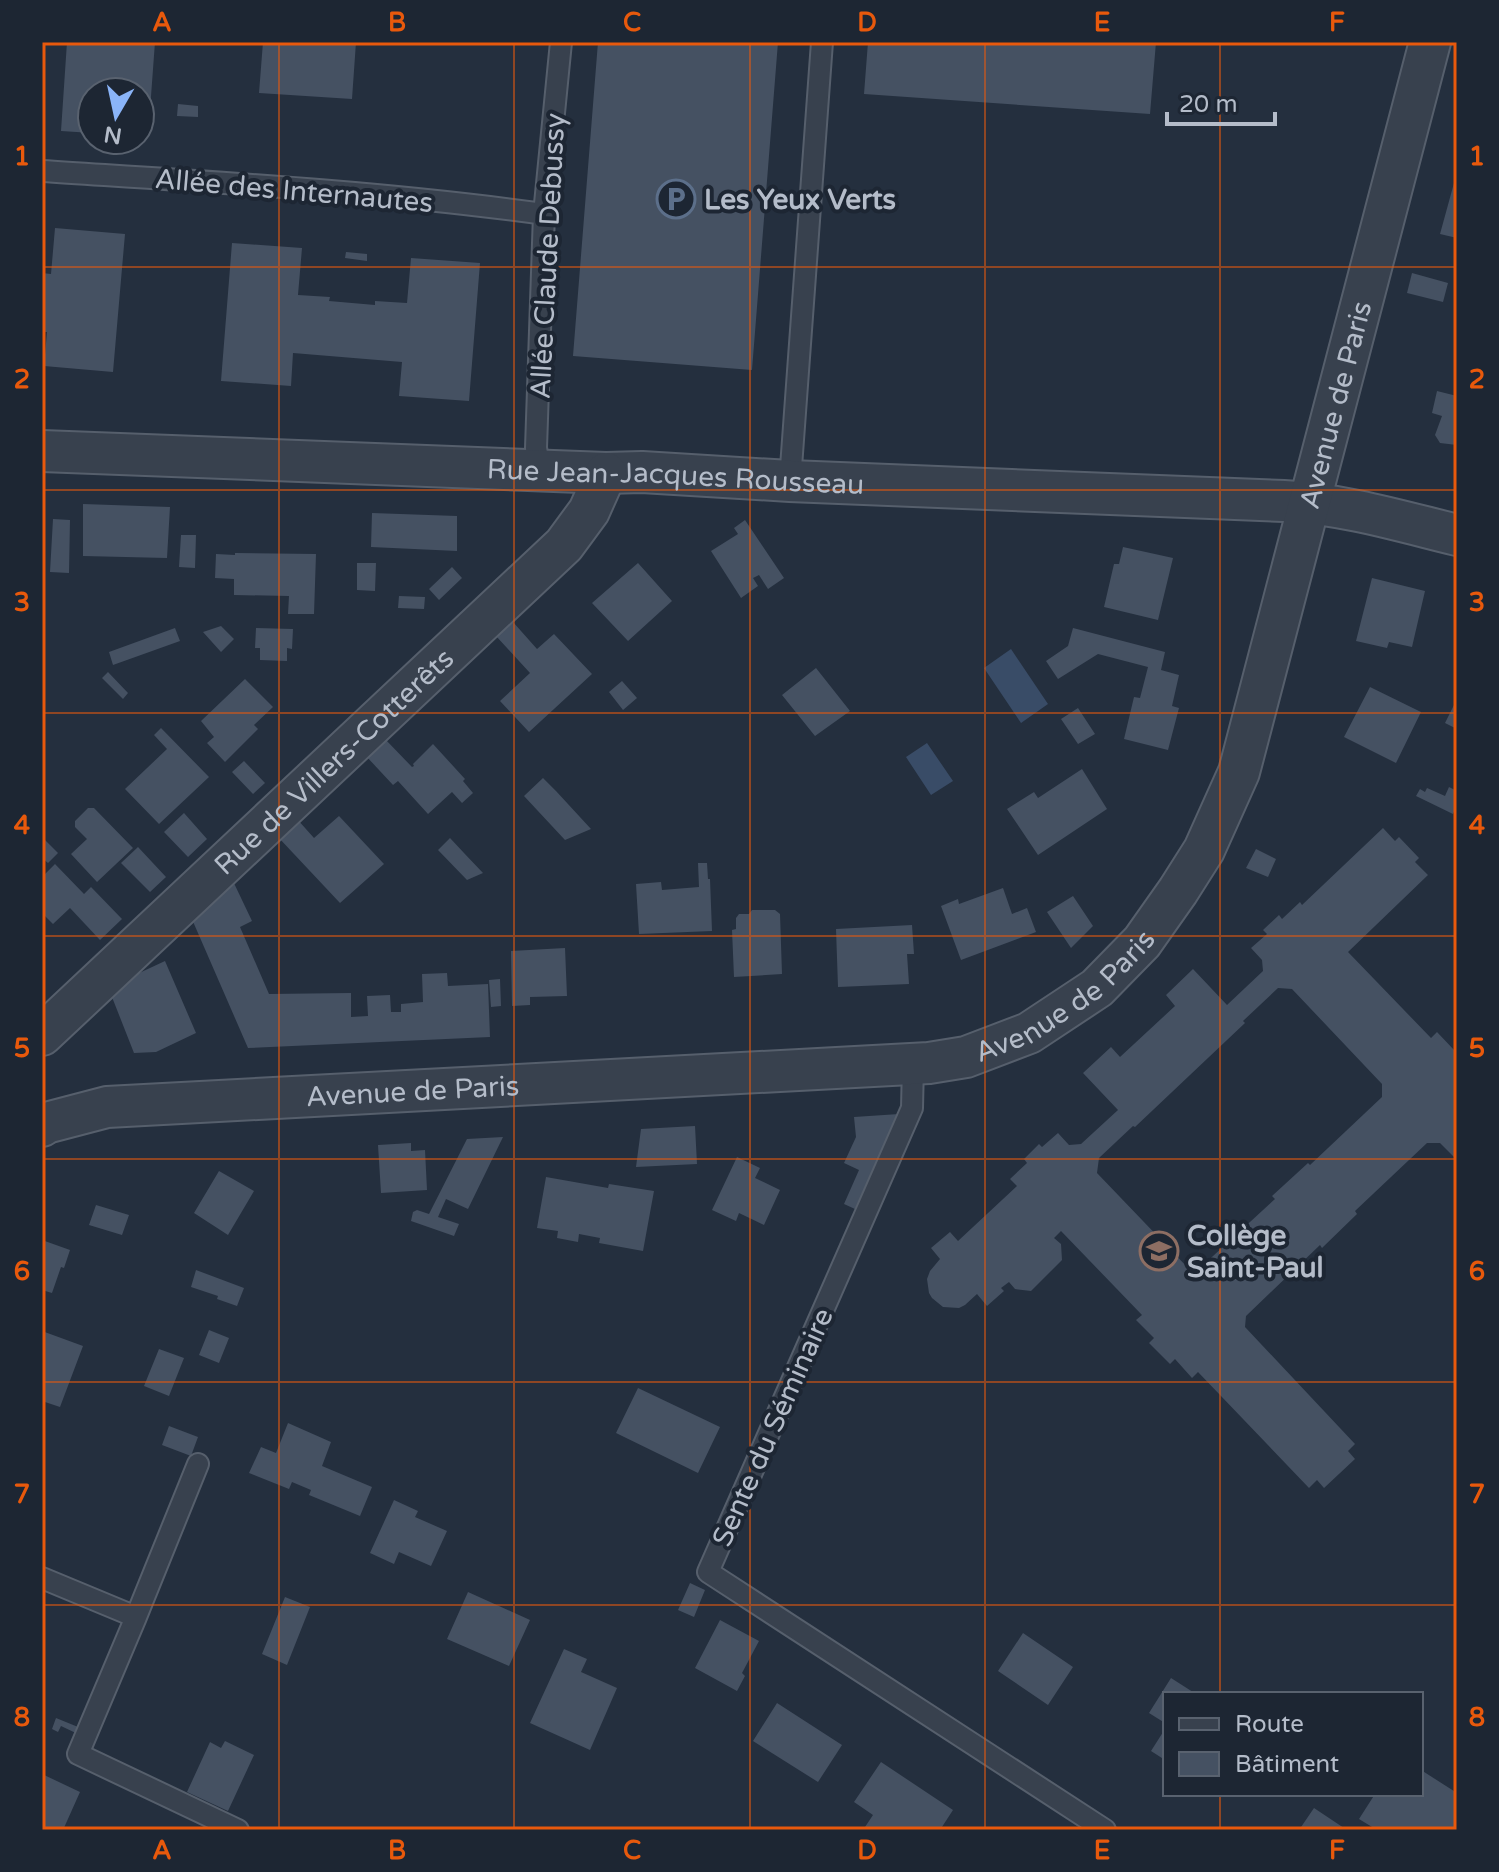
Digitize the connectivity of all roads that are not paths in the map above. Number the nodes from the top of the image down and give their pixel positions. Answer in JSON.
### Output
{"nodes":[{"id":1,"x":561,"y":42,"type":"edge"},
{"id":2,"x":822,"y":42,"type":"edge"},
{"id":3,"x":1430,"y":42,"type":"edge"},
{"id":4,"x":42,"y":171,"type":"edge"},
{"id":5,"x":544,"y":214,"type":"junction"},
{"id":6,"x":42,"y":451,"type":"edge"},
{"id":7,"x":540,"y":470,"type":"junction"},
{"id":8,"x":606,"y":473,"type":"junction"},
{"id":9,"x":790,"y":481,"type":"junction"},
{"id":10,"x":1310,"y":502,"type":"junction"},
{"id":11,"x":1457,"y":535,"type":"edge"},
{"id":12,"x":42,"y":1035,"type":"edge"},
{"id":13,"x":913,"y":1064,"type":"junction"},
{"id":14,"x":42,"y":1126,"type":"edge"},
{"id":15,"x":198,"y":1464,"type":"dead end"},
{"id":16,"x":42,"y":1578,"type":"edge"},
{"id":17,"x":136,"y":1617,"type":"junction"},
{"id":18,"x":238,"y":1830,"type":"edge"},
{"id":19,"x":1105,"y":1830,"type":"edge"}],
"edges":[{"from":1,"to":5,"type":"lane","name":"Allée Claude Debussy"},
{"from":2,"to":9,"type":"lane"},
{"from":3,"to":10,"type":"street","name":"Avenue de Paris"},
{"from":4,"to":5,"type":"lane","name":"Allée des Internautes"},
{"from":5,"to":7,"type":"lane","name":"Allée Claude Debussy"},
{"from":6,"to":7,"type":"street","name":"Rue Jean-Jacques Rousseau"},
{"from":7,"to":8,"type":"street","name":"Rue Jean-Jacques Rousseau"},
{"from":8,"to":9,"type":"street","name":"Rue Jean-Jacques Rousseau"},
{"from":8,"to":12,"type":"street","name":"Rue de Villers-Cotterêts"},
{"from":9,"to":10,"type":"street","name":"Rue Jean-Jacques Rousseau"},
{"from":10,"to":11,"type":"street","name":"Rue Jean-Jacques Rousseau"},
{"from":10,"to":13,"type":"street","name":"Avenue de Paris"},
{"from":13,"to":14,"type":"street","name":"Avenue de Paris"},
{"from":13,"to":19,"type":"lane","name":"Sente du Séminaire"},
{"from":15,"to":17,"type":"lane"},
{"from":16,"to":17,"type":"lane"},
{"from":17,"to":18,"type":"lane"}]}
